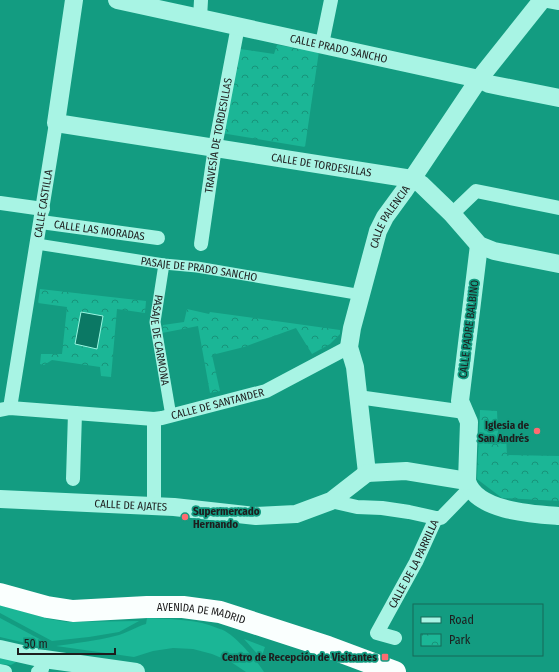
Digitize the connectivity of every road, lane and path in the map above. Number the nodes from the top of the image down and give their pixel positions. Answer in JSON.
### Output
{"nodes":[{"id":1,"x":74,"y":0,"type":"edge"},
{"id":2,"x":117,"y":0,"type":"edge"},
{"id":3,"x":201,"y":0,"type":"edge"},
{"id":4,"x":331,"y":0,"type":"edge"},
{"id":5,"x":543,"y":0,"type":"edge"},
{"id":6,"x":559,"y":3,"type":"edge"},
{"id":7,"x":200,"y":18,"type":"junction"},
{"id":8,"x":238,"y":26,"type":"junction"},
{"id":9,"x":322,"y":44,"type":"junction"},
{"id":10,"x":479,"y":79,"type":"junction"},
{"id":11,"x":559,"y":98,"type":"edge"},
{"id":12,"x":56,"y":123,"type":"junction"},
{"id":13,"x":215,"y":147,"type":"junction"},
{"id":14,"x":412,"y":179,"type":"junction"},
{"id":15,"x":0,"y":203,"type":"edge"},
{"id":16,"x":559,"y":208,"type":"edge"},
{"id":17,"x":452,"y":214,"type":"junction"},
{"id":18,"x":42,"y":215,"type":"junction"},
{"id":19,"x":158,"y":238,"type":"dead end"},
{"id":20,"x":37,"y":244,"type":"junction"},
{"id":21,"x":201,"y":244,"type":"dead end"},
{"id":22,"x":479,"y":244,"type":"junction"},
{"id":23,"x":164,"y":264,"type":"junction"},
{"id":24,"x":559,"y":264,"type":"edge"},
{"id":25,"x":362,"y":295,"type":"junction"},
{"id":26,"x":349,"y":347,"type":"junction"},
{"id":27,"x":358,"y":397,"type":"junction"},
{"id":28,"x":5,"y":409,"type":"edge"},
{"id":29,"x":465,"y":412,"type":"junction"},
{"id":30,"x":75,"y":413,"type":"junction"},
{"id":31,"x":171,"y":416,"type":"junction"},
{"id":32,"x":154,"y":419,"type":"junction"},
{"id":33,"x":367,"y":473,"type":"junction"},
{"id":34,"x":73,"y":479,"type":"dead end"},
{"id":35,"x":468,"y":485,"type":"junction"},
{"id":36,"x":0,"y":499,"type":"edge"},
{"id":37,"x":331,"y":501,"type":"junction"},
{"id":38,"x":154,"y":506,"type":"junction"},
{"id":39,"x":559,"y":516,"type":"edge"},
{"id":40,"x":436,"y":518,"type":"junction"},
{"id":41,"x":0,"y":594,"type":"edge"},
{"id":42,"x":395,"y":638,"type":"dead end"},
{"id":43,"x":0,"y":649,"type":"edge"},
{"id":44,"x":41,"y":666,"type":"edge"},
{"id":45,"x":0,"y":671,"type":"edge"},
{"id":46,"x":5,"y":672,"type":"edge"},
{"id":47,"x":136,"y":672,"type":"edge"},
{"id":48,"x":395,"y":672,"type":"edge"}],
"edges":[{"from":1,"to":12,"type":"street","name":"CALLE CASTILLA"},
{"from":2,"to":7,"type":"street","name":"CALLE PRADO SANCHO"},
{"from":3,"to":7,"type":"street"},
{"from":4,"to":9,"type":"street"},
{"from":5,"to":6,"type":"street"},
{"from":5,"to":10,"type":"street","name":"CALLE PALENCIA"},
{"from":7,"to":8,"type":"street","name":"CALLE PRADO SANCHO"},
{"from":8,"to":9,"type":"street","name":"CALLE PRADO SANCHO"},
{"from":8,"to":13,"type":"street","name":"TRAVESÍA DE TORDESILLAS"},
{"from":9,"to":10,"type":"street","name":"CALLE PRADO SANCHO"},
{"from":10,"to":11,"type":"street","name":"CALLE PRADO SANCHO"},
{"from":10,"to":14,"type":"street","name":"CALLE PALENCIA"},
{"from":12,"to":13,"type":"street","name":"CALLE DE TORDESILLAS"},
{"from":12,"to":18,"type":"street","name":"CALLE CASTILLA"},
{"from":13,"to":14,"type":"street","name":"CALLE DE TORDESILLAS"},
{"from":13,"to":21,"type":"street","name":"TRAVESÍA DE TORDESILLAS"},
{"from":14,"to":17,"type":"street","name":"CALLE DE TORDESILLAS"},
{"from":14,"to":25,"type":"street","name":"CALLE PALENCIA"},
{"from":15,"to":18,"type":"street","name":"CALLE LAS MORADAS"},
{"from":16,"to":17,"type":"street"},
{"from":17,"to":22,"type":"street","name":"CALLE DE TORDESILLAS"},
{"from":18,"to":19,"type":"street","name":"CALLE LAS MORADAS"},
{"from":18,"to":20,"type":"street","name":"CALLE CASTILLA"},
{"from":20,"to":23,"type":"street","name":"PASAJE DE PRADO SANCHO"},
{"from":20,"to":28,"type":"street","name":"CALLE CASTILLA"},
{"from":22,"to":24,"type":"street","name":"CALLE DE TORDESILLAS"},
{"from":22,"to":29,"type":"street","name":"CALLE PADRE BALBINO"},
{"from":23,"to":25,"type":"street","name":"PASAJE DE PRADO SANCHO"},
{"from":23,"to":31,"type":"street","name":"PASAJE DE CARMONA"},
{"from":25,"to":26,"type":"street","name":"CALLE PALENCIA"},
{"from":26,"to":27,"type":"street","name":"CALLE PALENCIA"},
{"from":26,"to":31,"type":"street","name":"CALLE DE SANTANDER"},
{"from":27,"to":29,"type":"street"},
{"from":27,"to":33,"type":"street","name":"CALLE PALENCIA"},
{"from":28,"to":30,"type":"street","name":"CALLE DE SANTANDER"},
{"from":29,"to":35,"type":"street","name":"CALLE PADRE BALBINO"},
{"from":30,"to":32,"type":"street","name":"CALLE DE SANTANDER"},
{"from":30,"to":34,"type":"street"},
{"from":31,"to":32,"type":"street","name":"CALLE DE SANTANDER"},
{"from":32,"to":38,"type":"street"},
{"from":33,"to":35,"type":"street"},
{"from":33,"to":37,"type":"street","name":"CALLE DE AJATES"},
{"from":35,"to":39,"type":"street"},
{"from":35,"to":40,"type":"street","name":"CALLE DE LA PARRILLA"},
{"from":36,"to":38,"type":"street","name":"CALLE DE AJATES"},
{"from":37,"to":38,"type":"street","name":"CALLE DE AJATES"},
{"from":37,"to":40,"type":"street"},
{"from":40,"to":42,"type":"street","name":"CALLE DE LA PARRILLA"},
{"from":41,"to":48,"type":"highway","name":"AVENIDA DE MADRID"},
{"from":43,"to":44,"type":"street"},
{"from":44,"to":47,"type":"street"},
{"from":45,"to":46,"type":"street"}]}
